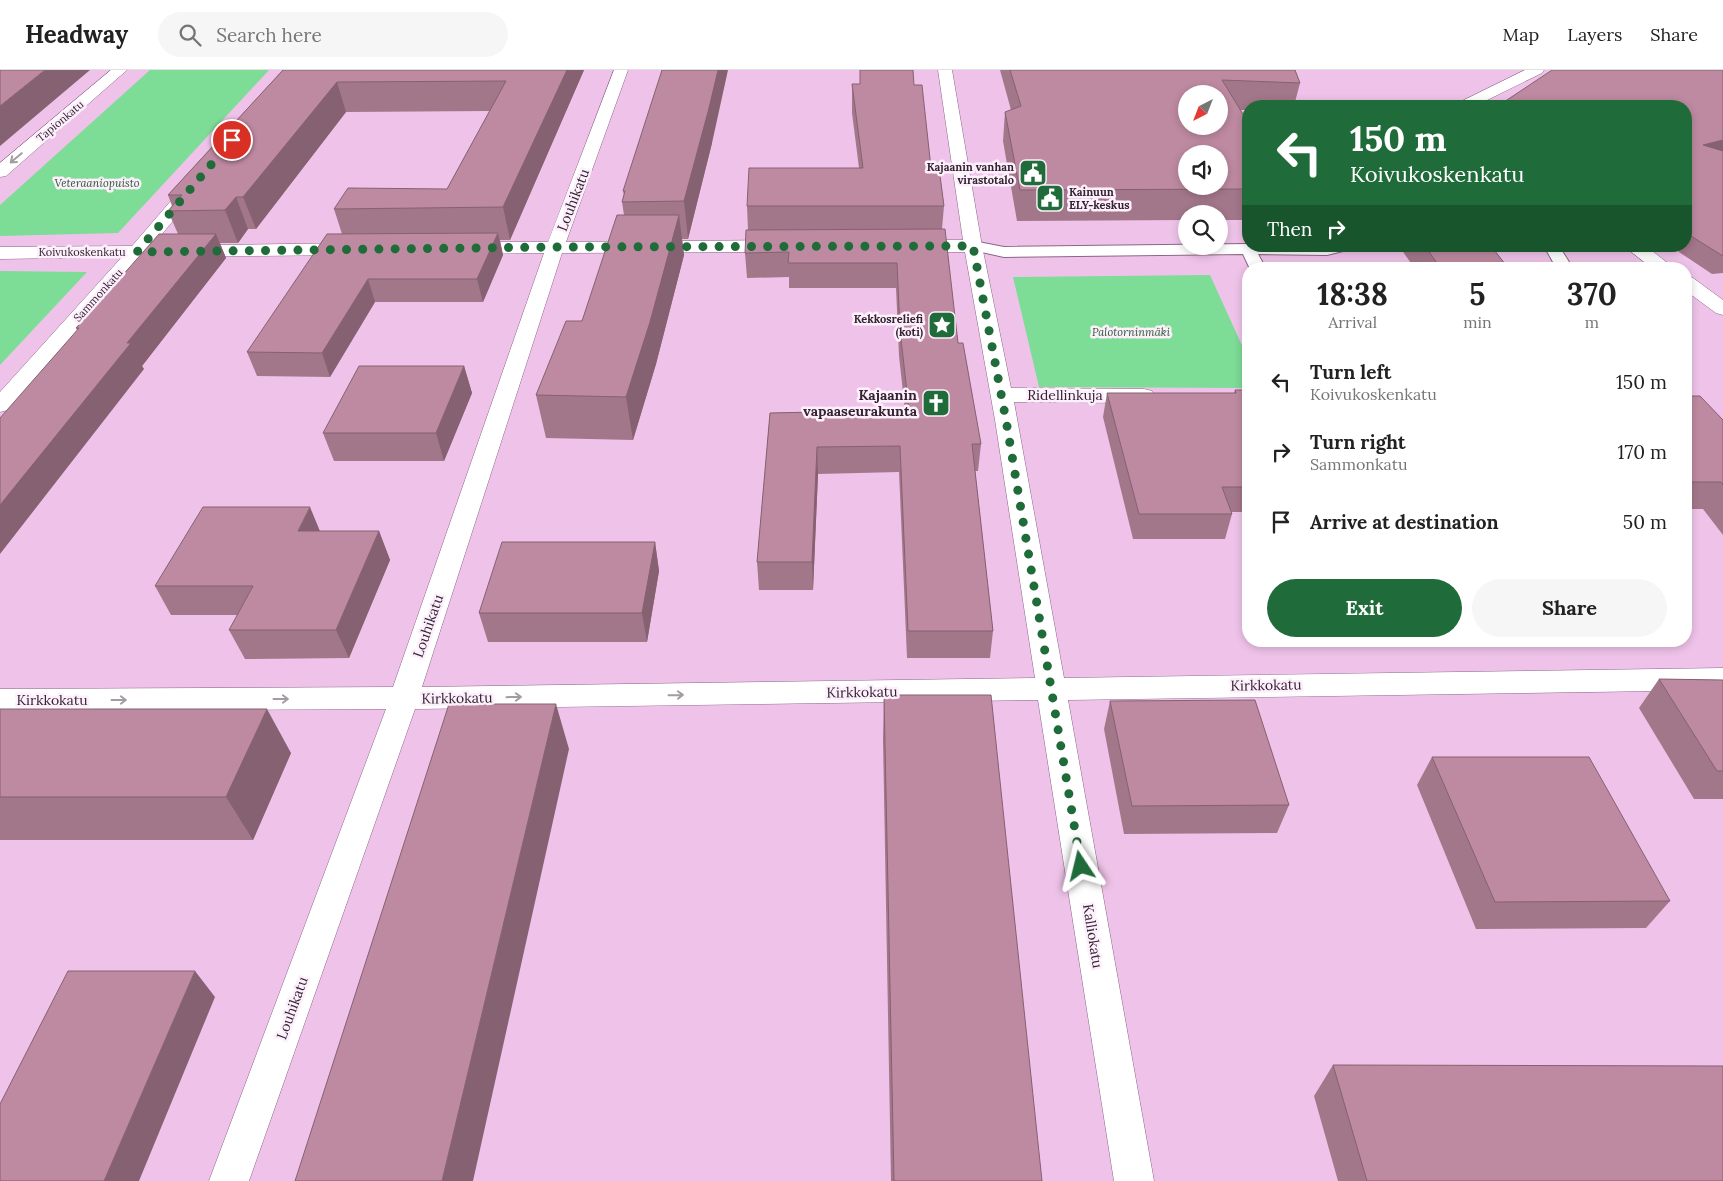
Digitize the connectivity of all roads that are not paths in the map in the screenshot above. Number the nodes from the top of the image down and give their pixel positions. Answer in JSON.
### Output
{"nodes":[{"id":1,"x":120,"y":70,"type":"edge"},
{"id":2,"x":621,"y":70,"type":"edge"},
{"id":3,"x":945,"y":70,"type":"edge"},
{"id":4,"x":1537,"y":70,"type":"edge"},
{"id":5,"x":1475,"y":100,"type":"edge"},
{"id":6,"x":0,"y":172,"type":"edge"},
{"id":7,"x":205,"y":172,"type":"edge"},
{"id":8,"x":803,"y":246,"type":"edge"},
{"id":9,"x":891,"y":246,"type":"edge"},
{"id":10,"x":973,"y":246,"type":"junction"},
{"id":11,"x":555,"y":247,"type":"junction"},
{"id":12,"x":452,"y":248,"type":"edge"},
{"id":13,"x":373,"y":249,"type":"edge"},
{"id":14,"x":1242,"y":249,"type":"edge"},
{"id":15,"x":137,"y":252,"type":"junction"},
{"id":16,"x":1642,"y":252,"type":"edge"},
{"id":17,"x":0,"y":253,"type":"edge"},
{"id":18,"x":1656,"y":262,"type":"edge"},
{"id":19,"x":1692,"y":286,"type":"edge"},
{"id":20,"x":1723,"y":309,"type":"edge"},
{"id":21,"x":1001,"y":395,"type":"junction"},
{"id":22,"x":1162,"y":396,"type":"edge"},
{"id":23,"x":0,"y":405,"type":"edge"},
{"id":24,"x":1723,"y":680,"type":"edge"},
{"id":25,"x":1052,"y":689,"type":"junction"},
{"id":26,"x":404,"y":699,"type":"junction"},
{"id":27,"x":0,"y":700,"type":"edge"},
{"id":28,"x":229,"y":1181,"type":"edge"},
{"id":29,"x":1134,"y":1181,"type":"edge"}],
"edges":[{"from":1,"to":6,"type":"street","name":"Tapionkatu","one_way":true},
{"from":2,"to":11,"type":"street","name":"Louhikatu"},
{"from":3,"to":10,"type":"street","name":"Kalliokatu"},
{"from":4,"to":5,"type":"street"},
{"from":7,"to":15,"type":"street","name":"Sammonkatu"},
{"from":8,"to":11,"type":"street"},
{"from":9,"to":10,"type":"street"},
{"from":10,"to":14,"type":"lane"},
{"from":10,"to":21,"type":"street","name":"Kalliokatu"},
{"from":11,"to":12,"type":"street"},
{"from":11,"to":26,"type":"street","name":"Louhikatu"},
{"from":13,"to":15,"type":"street","name":"Koivukoskenkatu"},
{"from":15,"to":17,"type":"street","name":"Koivukoskenkatu"},
{"from":15,"to":23,"type":"street","name":"Sammonkatu"},
{"from":16,"to":18,"type":"street"},
{"from":19,"to":20,"type":"street"},
{"from":21,"to":22,"type":"street","name":"Ridellinkuja"},
{"from":21,"to":25,"type":"street","name":"Kalliokatu"},
{"from":24,"to":25,"type":"street","name":"Kirkkokatu"},
{"from":26,"to":25,"type":"street","name":"Kirkkokatu","one_way":true},
{"from":25,"to":29,"type":"street","name":"Kalliokatu"},
{"from":27,"to":26,"type":"street","name":"Kirkkokatu","one_way":true},
{"from":26,"to":28,"type":"street","name":"Louhikatu"}]}
